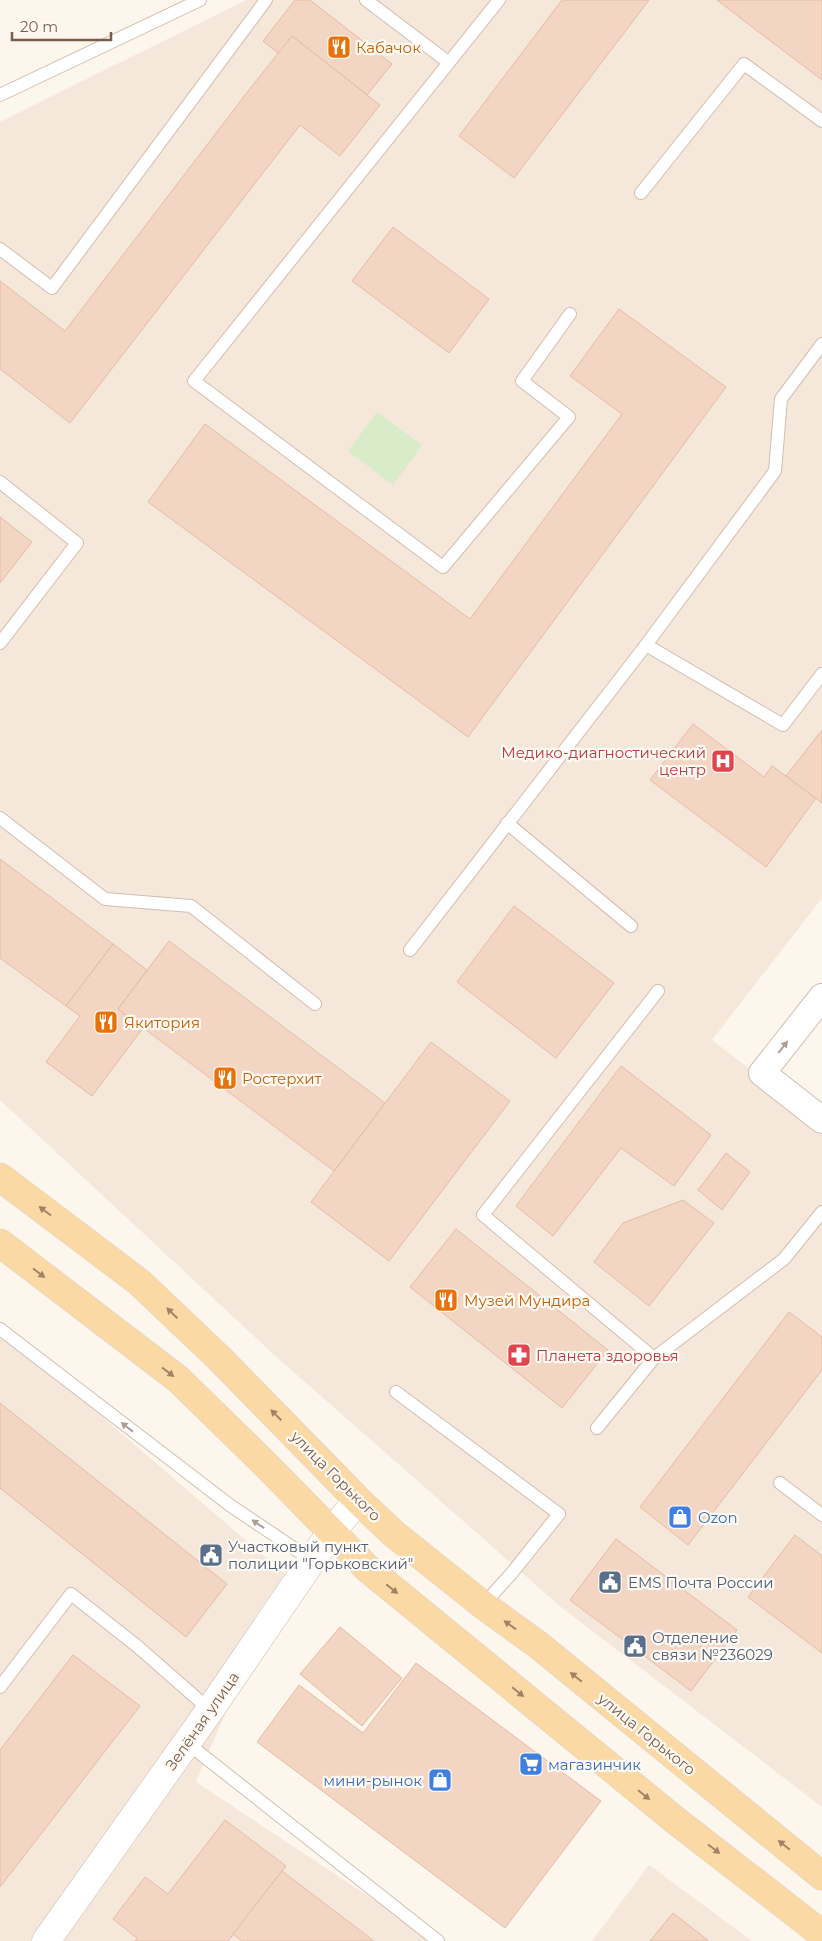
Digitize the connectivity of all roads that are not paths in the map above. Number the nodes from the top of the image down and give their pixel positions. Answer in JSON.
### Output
{"nodes":[{"id":1,"x":200,"y":0,"type":"edge"},
{"id":2,"x":266,"y":0,"type":"edge"},
{"id":3,"x":366,"y":0,"type":"edge"},
{"id":4,"x":499,"y":0,"type":"edge"},
{"id":5,"x":448,"y":62,"type":"junction"},
{"id":6,"x":0,"y":95,"type":"edge"},
{"id":7,"x":822,"y":121,"type":"edge"},
{"id":8,"x":641,"y":193,"type":"dead end"},
{"id":9,"x":0,"y":249,"type":"edge"},
{"id":10,"x":570,"y":314,"type":"dead end"},
{"id":11,"x":822,"y":344,"type":"edge"},
{"id":12,"x":0,"y":482,"type":"edge"},
{"id":13,"x":0,"y":643,"type":"edge"},
{"id":14,"x":646,"y":645,"type":"junction"},
{"id":15,"x":822,"y":674,"type":"edge"},
{"id":16,"x":0,"y":818,"type":"edge"},
{"id":17,"x":507,"y":823,"type":"junction"},
{"id":18,"x":631,"y":926,"type":"dead end"},
{"id":19,"x":410,"y":950,"type":"dead end"},
{"id":20,"x":658,"y":991,"type":"dead end"},
{"id":21,"x":822,"y":997,"type":"edge"},
{"id":22,"x":315,"y":1004,"type":"dead end"},
{"id":23,"x":822,"y":1120,"type":"edge"},
{"id":24,"x":0,"y":1177,"type":"edge"},
{"id":25,"x":822,"y":1212,"type":"edge"},
{"id":26,"x":0,"y":1243,"type":"edge"},
{"id":27,"x":0,"y":1329,"type":"edge"},
{"id":28,"x":654,"y":1358,"type":"junction"},
{"id":29,"x":396,"y":1392,"type":"dead end"},
{"id":30,"x":597,"y":1428,"type":"dead end"},
{"id":31,"x":780,"y":1483,"type":"dead end"},
{"id":32,"x":358,"y":1500,"type":"junction"},
{"id":33,"x":822,"y":1515,"type":"edge"},
{"id":34,"x":332,"y":1531,"type":"junction"},
{"id":35,"x":313,"y":1561,"type":"junction"},
{"id":36,"x":483,"y":1605,"type":"junction"},
{"id":37,"x":0,"y":1687,"type":"edge"},
{"id":38,"x":210,"y":1710,"type":"junction"},
{"id":39,"x":187,"y":1743,"type":"junction"},
{"id":40,"x":822,"y":1876,"type":"edge"},
{"id":41,"x":822,"y":1934,"type":"edge"},
{"id":42,"x":46,"y":1941,"type":"edge"},
{"id":43,"x":438,"y":1941,"type":"edge"}],
"edges":[{"from":1,"to":6,"type":"lane"},
{"from":2,"to":9,"type":"lane"},
{"from":3,"to":5,"type":"lane"},
{"from":4,"to":5,"type":"lane"},
{"from":5,"to":10,"type":"lane"},
{"from":7,"to":8,"type":"lane"},
{"from":11,"to":14,"type":"lane"},
{"from":12,"to":13,"type":"lane"},
{"from":14,"to":15,"type":"lane"},
{"from":14,"to":17,"type":"lane"},
{"from":16,"to":22,"type":"lane"},
{"from":17,"to":18,"type":"lane"},
{"from":17,"to":19,"type":"lane"},
{"from":20,"to":28,"type":"lane"},
{"from":23,"to":21,"type":"street","one_way":true},
{"from":32,"to":24,"type":"main road","name":"улица Горького","one_way":true},
{"from":25,"to":28,"type":"lane"},
{"from":26,"to":34,"type":"main road","one_way":true},
{"from":35,"to":27,"type":"lane","one_way":true},
{"from":28,"to":30,"type":"lane"},
{"from":29,"to":36,"type":"lane"},
{"from":31,"to":33,"type":"lane"},
{"from":32,"to":34,"type":"street","name":"Зелёная улица"},
{"from":32,"to":36,"type":"main road","name":"улица Горького"},
{"from":34,"to":35,"type":"street","name":"Зелёная улица"},
{"from":34,"to":41,"type":"main road","one_way":true},
{"from":35,"to":38,"type":"street","name":"Зелёная улица"},
{"from":40,"to":36,"type":"main road","name":"улица Горького","one_way":true},
{"from":37,"to":38,"type":"lane"},
{"from":38,"to":39,"type":"street","name":"Зелёная улица"},
{"from":39,"to":42,"type":"street","name":"Зелёная улица"},
{"from":39,"to":43,"type":"lane"}]}
